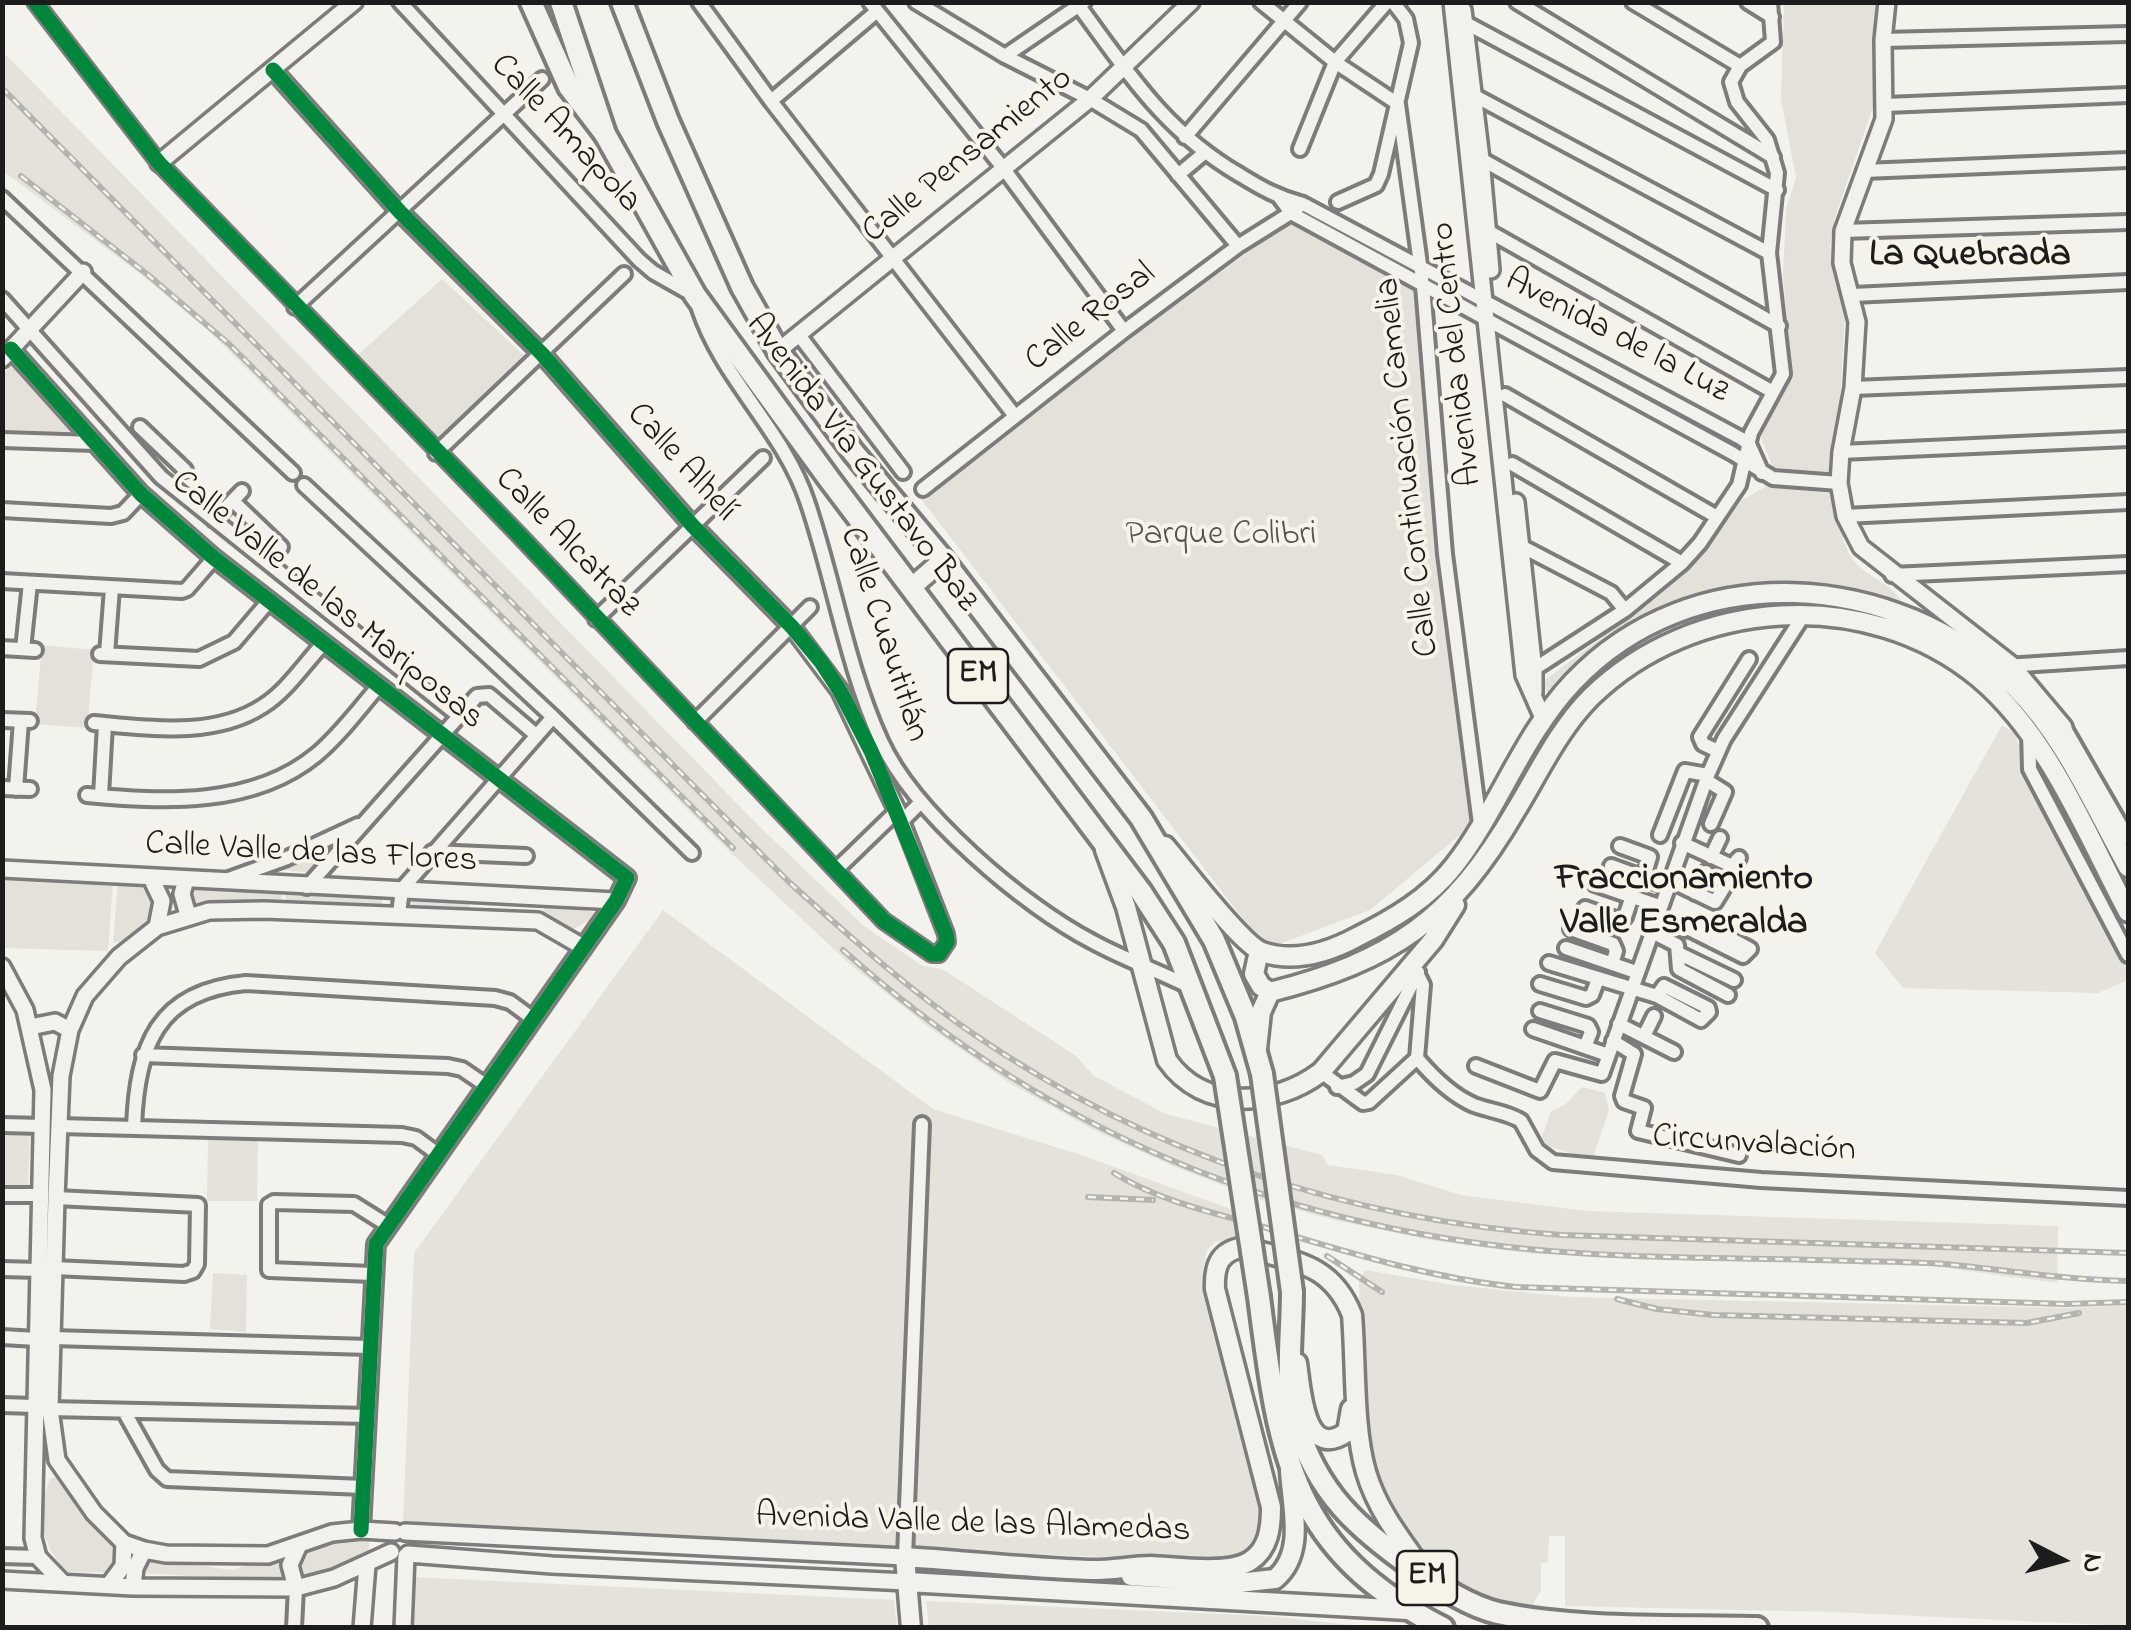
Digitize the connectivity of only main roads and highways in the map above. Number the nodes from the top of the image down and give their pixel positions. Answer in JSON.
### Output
{"nodes":[{"id":1,"x":532,"y":2,"type":"edge"},
{"id":2,"x":561,"y":2,"type":"edge"},
{"id":3,"x":622,"y":2,"type":"edge"},
{"id":4,"x":605,"y":134,"type":"junction"},
{"id":5,"x":943,"y":560,"type":"junction"},
{"id":6,"x":912,"y":587,"type":"junction"},
{"id":7,"x":1141,"y":818,"type":"junction"},
{"id":8,"x":1104,"y":844,"type":"junction"},
{"id":9,"x":2128,"y":868,"type":"edge"},
{"id":10,"x":1464,"y":888,"type":"junction"},
{"id":11,"x":2128,"y":912,"type":"edge"},
{"id":12,"x":1259,"y":951,"type":"junction"},
{"id":13,"x":1270,"y":992,"type":"junction"},
{"id":14,"x":1256,"y":1051,"type":"junction"},
{"id":15,"x":1292,"y":1326,"type":"junction"},
{"id":16,"x":1356,"y":1364,"type":"junction"},
{"id":17,"x":1290,"y":1470,"type":"junction"},
{"id":18,"x":1094,"y":1570,"type":"junction"},
{"id":19,"x":1432,"y":1581,"type":"junction"},
{"id":20,"x":906,"y":1582,"type":"junction"},
{"id":21,"x":1048,"y":1588,"type":"junction"},
{"id":22,"x":1408,"y":1610,"type":"junction"},
{"id":23,"x":1664,"y":1626,"type":"edge"},
{"id":24,"x":912,"y":1628,"type":"edge"},
{"id":25,"x":1443,"y":1628,"type":"edge"},
{"id":26,"x":1756,"y":1628,"type":"edge"}],
"edges":[{"from":1,"to":4,"type":"main road"},
{"from":2,"to":4,"type":"main road","number":"EM"},
{"from":3,"to":5,"type":"main road","name":"Avenida Vía Gustavo Baz","number":"EM"},
{"from":4,"to":6,"type":"main road","name":"Avenida Vía Gustavo Baz","number":"EM"},
{"from":5,"to":6,"type":"main road"},
{"from":5,"to":7,"type":"main road","name":"Avenida Vía Gustavo Baz","number":"EM"},
{"from":6,"to":8,"type":"main road","name":"Avenida Vía Gustavo Baz","number":"EM"},
{"from":7,"to":12,"type":"main road"},
{"from":7,"to":14,"type":"main road","name":"Avenida Vía Gustavo Baz","number":"EM"},
{"from":8,"to":10,"type":"main road"},
{"from":8,"to":17,"type":"main road","name":"Avenida Vía Gustavo Baz","number":"EM","bridge":true},
{"from":9,"to":12,"type":"main road"},
{"from":10,"to":11,"type":"main road"},
{"from":10,"to":13,"type":"main road"},
{"from":12,"to":13,"type":"main road"},
{"from":13,"to":14,"type":"main road"},
{"from":14,"to":15,"type":"main road","name":"Avenida Vía Gustavo Baz","number":"EM","bridge":true},
{"from":15,"to":16,"type":"main road"},
{"from":15,"to":19,"type":"main road","number":"EM"},
{"from":16,"to":18,"type":"main road","name":"Avenida Valle de las Alamedas"},
{"from":16,"to":19,"type":"main road","name":"Avenida Valle de las Alamedas"},
{"from":17,"to":18,"type":"main road"},
{"from":17,"to":22,"type":"main road","number":"EM"},
{"from":18,"to":20,"type":"main road","name":"Avenida Valle de las Alamedas"},
{"from":18,"to":21,"type":"main road"},
{"from":19,"to":23,"type":"main road","number":"EM"},
{"from":20,"to":21,"type":"main road","name":"Avenida Valle de las Alamedas"},
{"from":20,"to":24,"type":"main road"},
{"from":21,"to":22,"type":"main road","name":"Avenida Valle de las Alamedas"},
{"from":22,"to":25,"type":"main road","number":"EM"},
{"from":23,"to":26,"type":"main road","number":"EM"}]}
